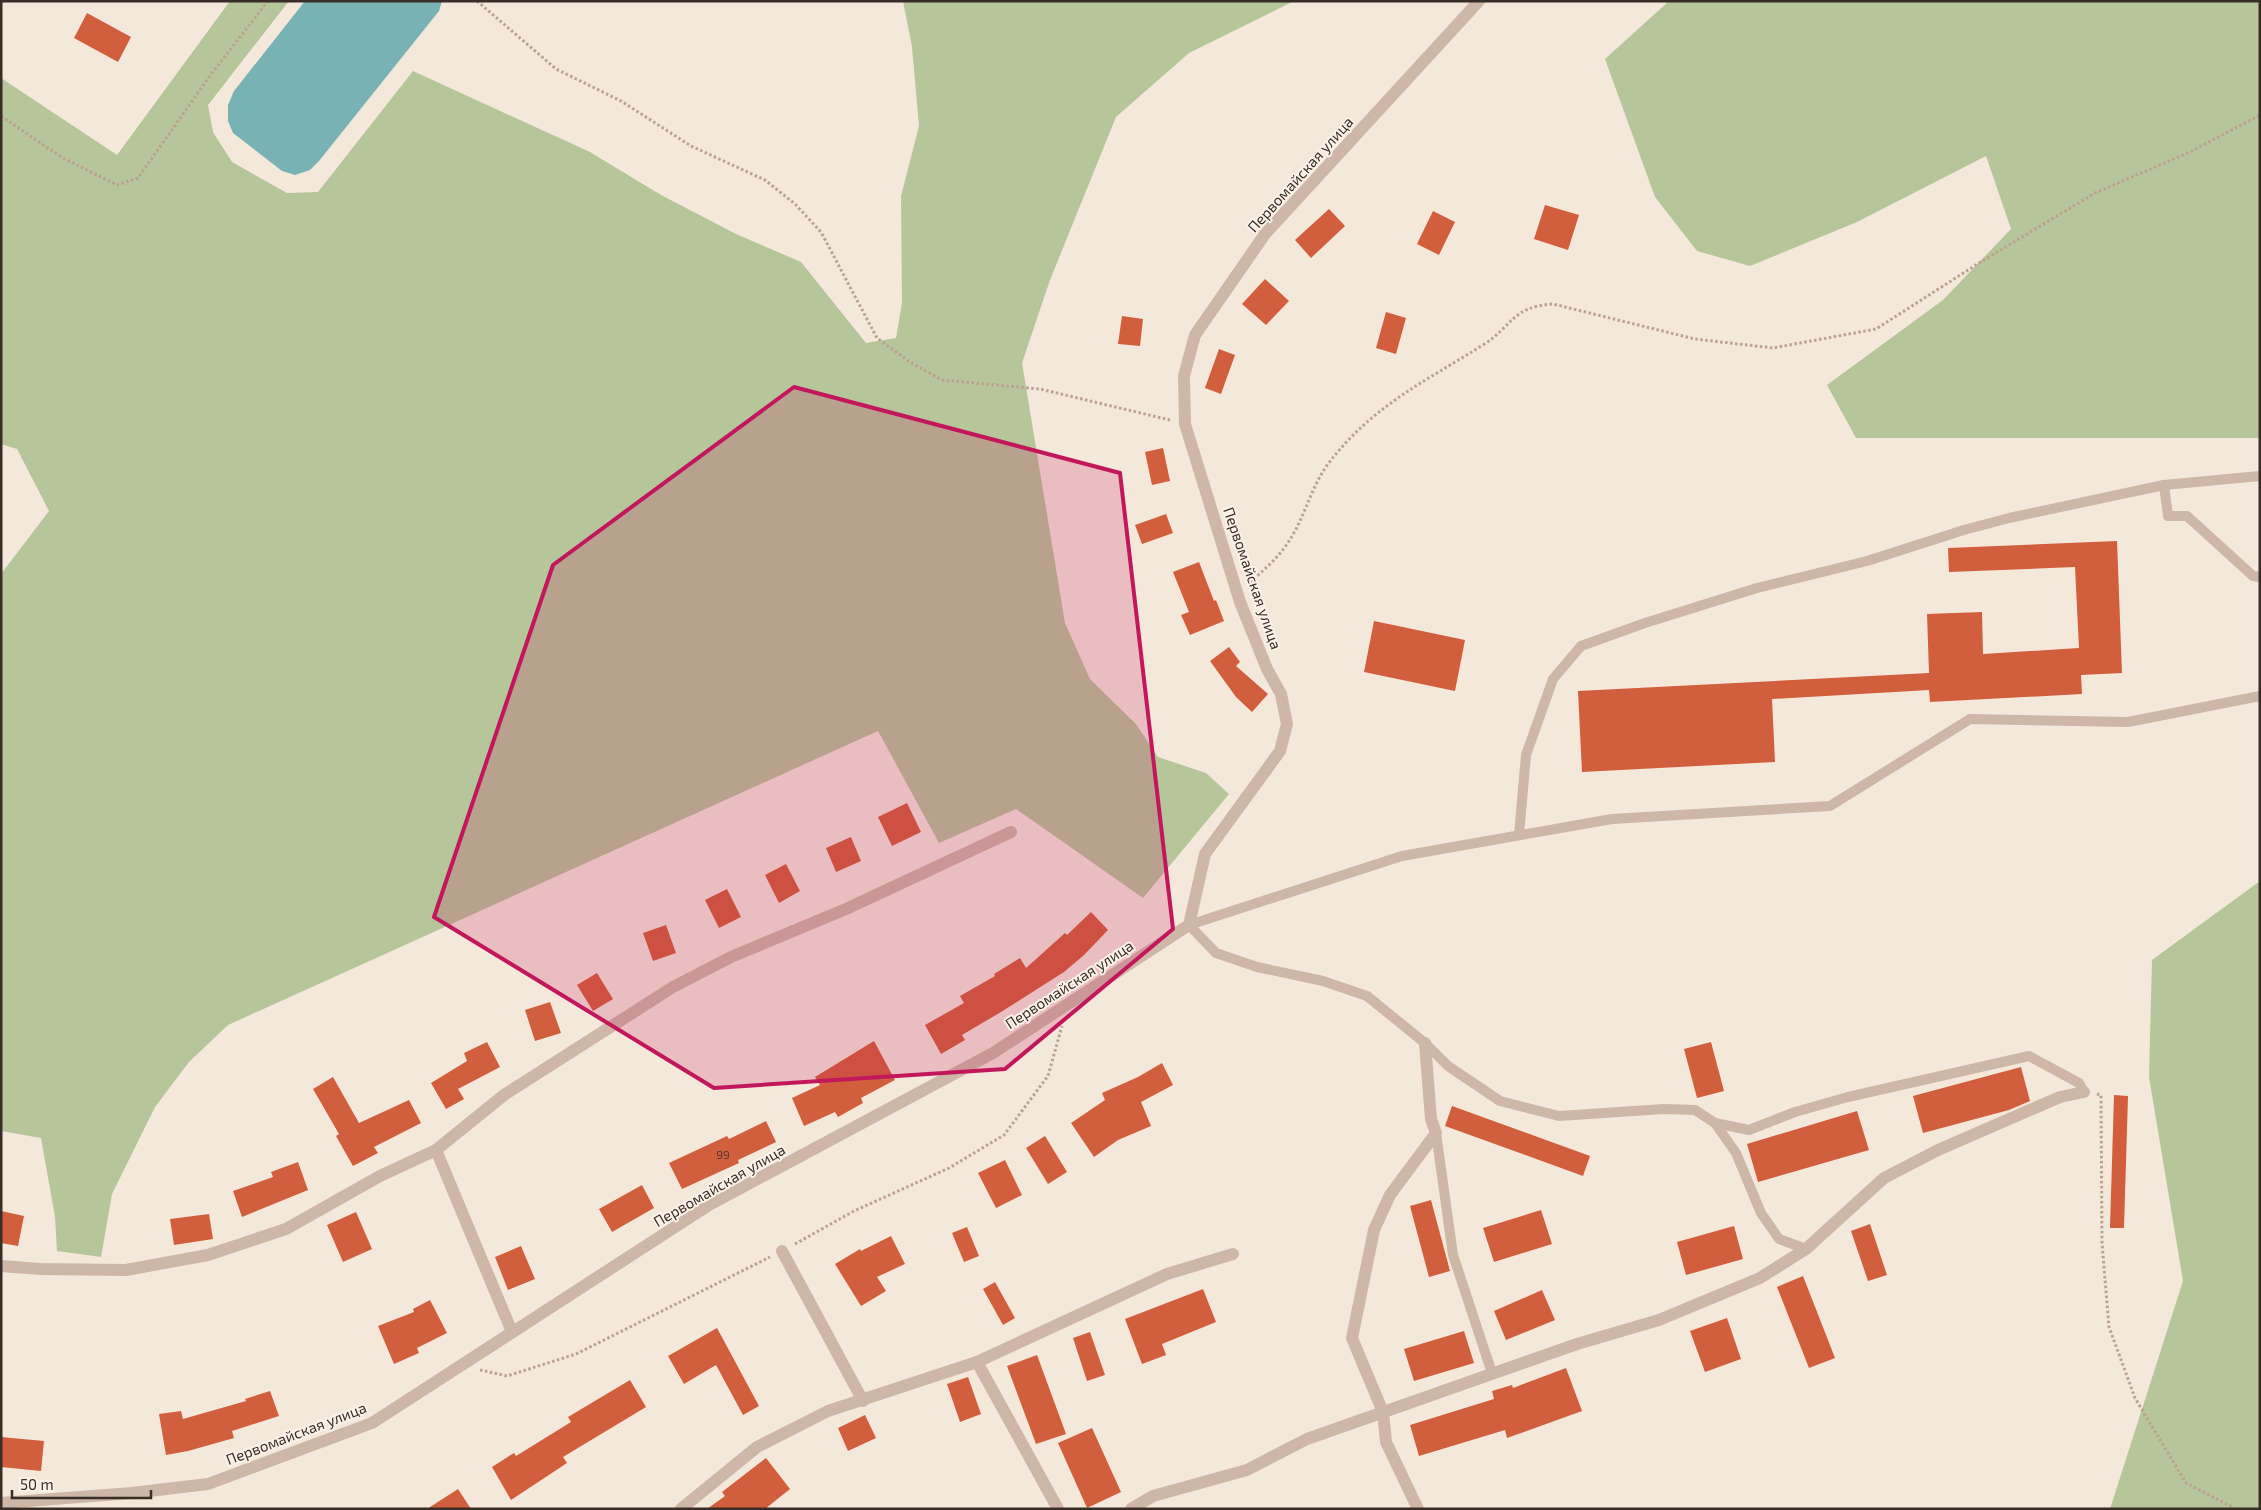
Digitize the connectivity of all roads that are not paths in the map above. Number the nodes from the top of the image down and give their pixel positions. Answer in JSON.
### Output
{"nodes":[{"id":1,"x":1479,"y":1,"type":"edge"},
{"id":2,"x":2260,"y":476,"type":"edge"},
{"id":3,"x":2164,"y":485,"type":"junction"},
{"id":4,"x":2260,"y":577,"type":"edge"},
{"id":5,"x":2260,"y":696,"type":"edge"},
{"id":6,"x":1011,"y":832,"type":"dead end"},
{"id":7,"x":1519,"y":835,"type":"junction"},
{"id":8,"x":1189,"y":925,"type":"junction"},
{"id":9,"x":1425,"y":1043,"type":"junction"},
{"id":10,"x":2084,"y":1092,"type":"joint"},
{"id":11,"x":1714,"y":1123,"type":"junction"},
{"id":12,"x":1436,"y":1133,"type":"junction"},
{"id":13,"x":436,"y":1150,"type":"junction"},
{"id":14,"x":1806,"y":1249,"type":"junction"},
{"id":15,"x":782,"y":1251,"type":"road end"},
{"id":16,"x":1232,"y":1254,"type":"dead end"},
{"id":17,"x":1,"y":1266,"type":"edge"},
{"id":18,"x":512,"y":1332,"type":"junction"},
{"id":19,"x":977,"y":1362,"type":"junction"},
{"id":20,"x":1492,"y":1373,"type":"junction"},
{"id":21,"x":863,"y":1401,"type":"junction"},
{"id":22,"x":1383,"y":1412,"type":"junction"},
{"id":23,"x":1,"y":1503,"type":"edge"},
{"id":24,"x":681,"y":1509,"type":"edge"},
{"id":25,"x":1058,"y":1509,"type":"edge"},
{"id":26,"x":1131,"y":1509,"type":"edge"},
{"id":27,"x":1418,"y":1509,"type":"edge"}],
"edges":[{"from":1,"to":8,"type":"street","name":"Первомайская улица"},
{"from":2,"to":3,"type":"lane"},
{"from":3,"to":4,"type":"lane"},
{"from":3,"to":7,"type":"lane"},
{"from":5,"to":7,"type":"lane"},
{"from":6,"to":13,"type":"street"},
{"from":7,"to":8,"type":"lane"},
{"from":8,"to":9,"type":"lane"},
{"from":8,"to":18,"type":"street","name":"Первомайская улица"},
{"from":9,"to":11,"type":"lane"},
{"from":9,"to":12,"type":"street"},
{"from":10,"to":11,"type":"lane"},
{"from":10,"to":14,"type":"street"},
{"from":11,"to":14,"type":"lane"},
{"from":12,"to":20,"type":"lane"},
{"from":12,"to":22,"type":"street"},
{"from":13,"to":17,"type":"street"},
{"from":13,"to":18,"type":"street"},
{"from":14,"to":20,"type":"street"},
{"from":15,"to":21,"type":"street"},
{"from":16,"to":19,"type":"street"},
{"from":18,"to":23,"type":"street","name":"Первомайская улица"},
{"from":19,"to":21,"type":"street"},
{"from":19,"to":25,"type":"street"},
{"from":20,"to":22,"type":"street"},
{"from":21,"to":24,"type":"street"},
{"from":22,"to":26,"type":"street"},
{"from":22,"to":27,"type":"street"}]}
